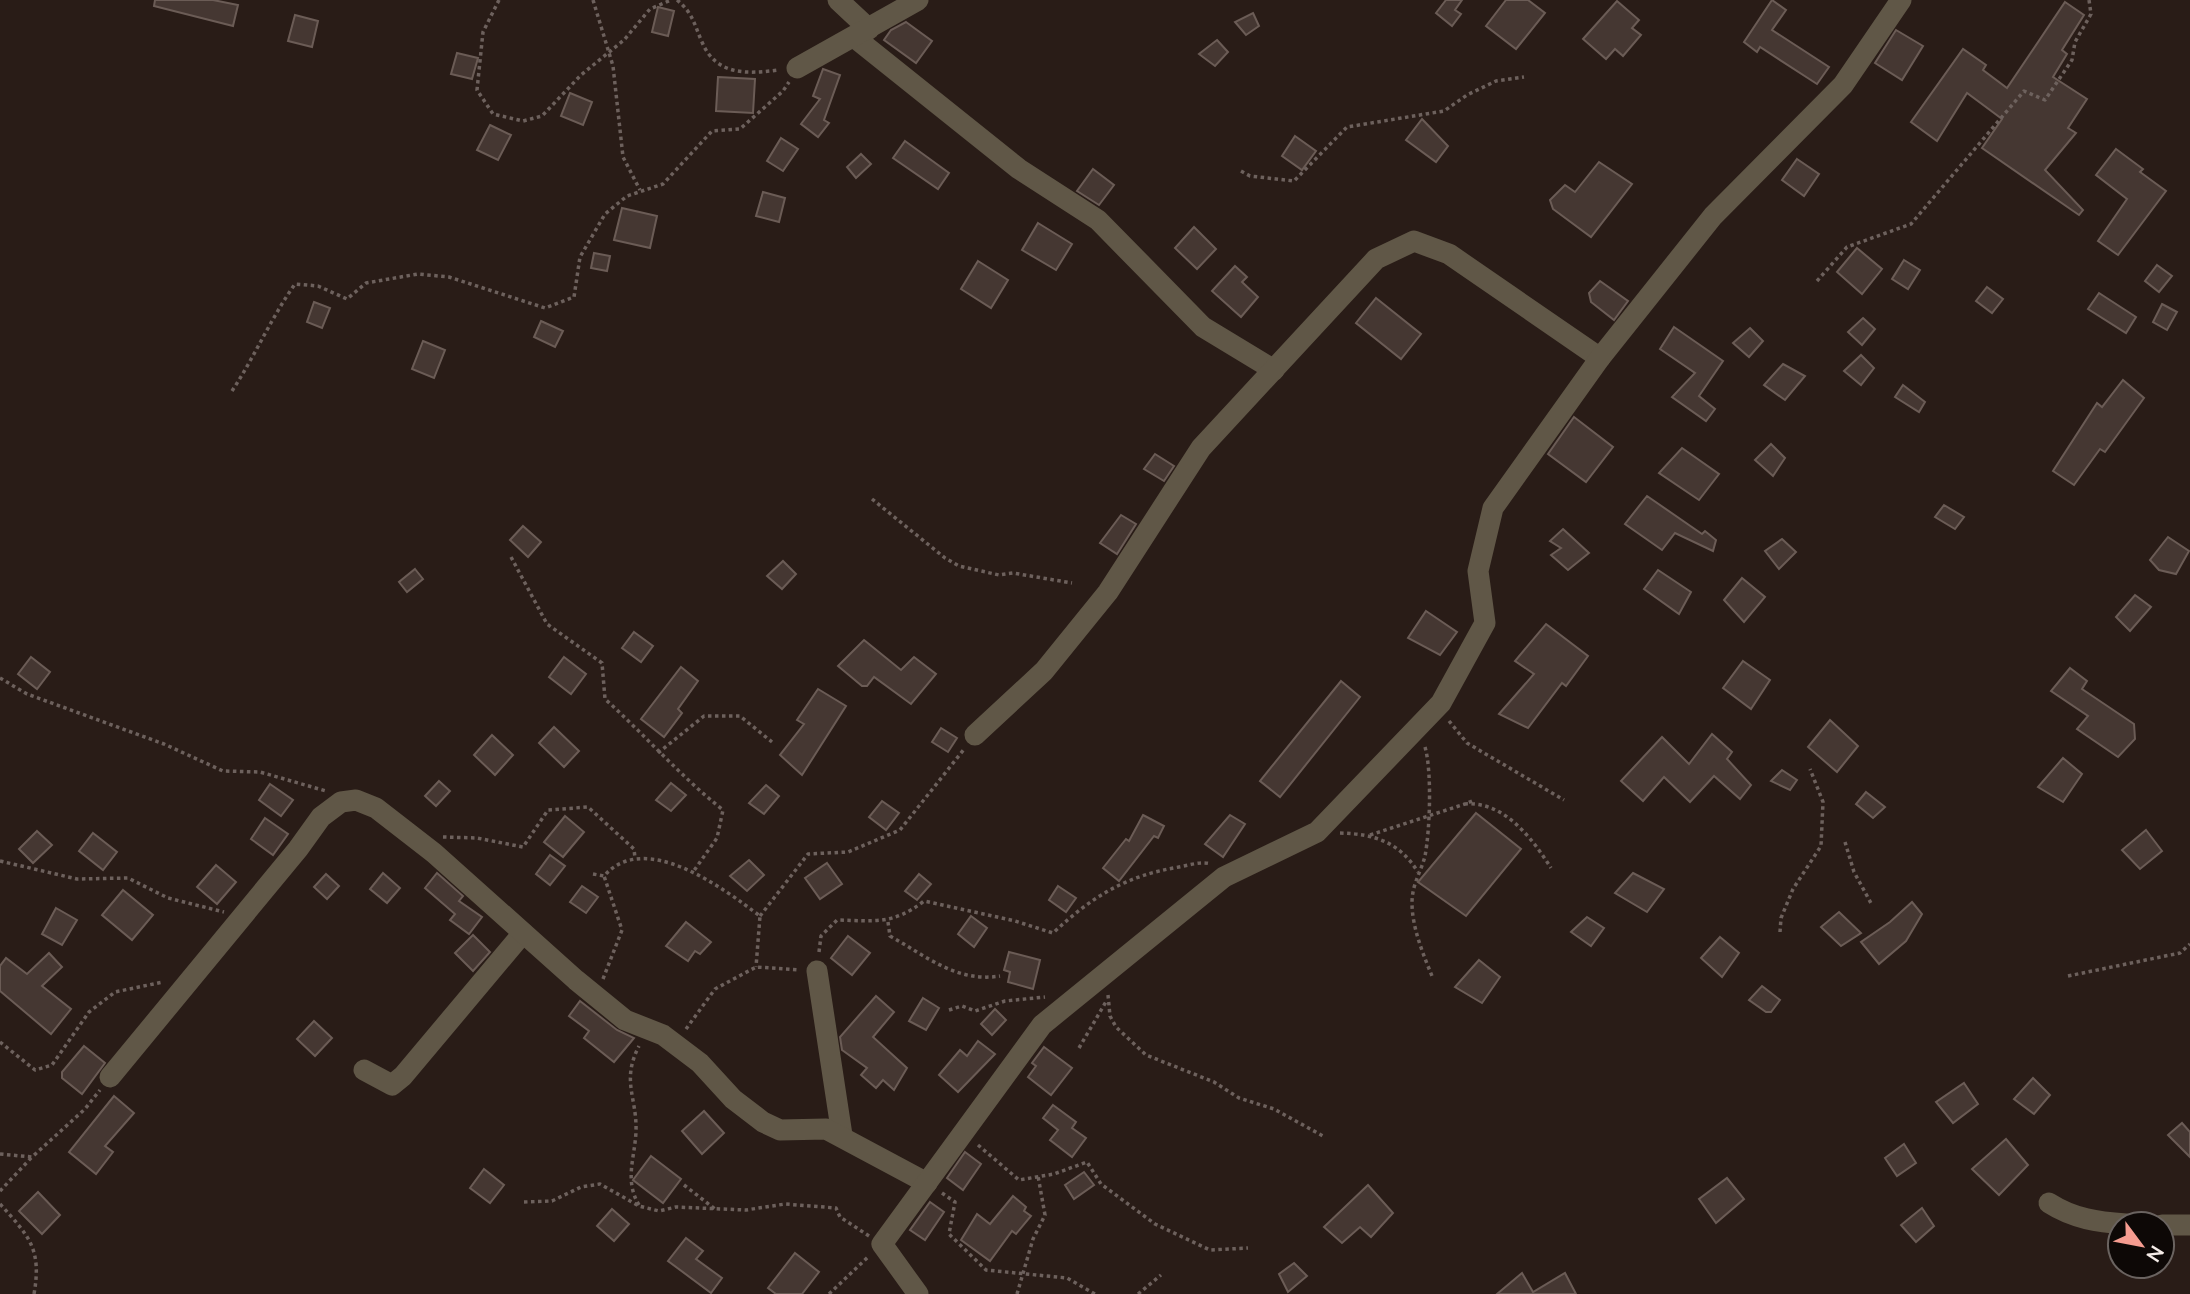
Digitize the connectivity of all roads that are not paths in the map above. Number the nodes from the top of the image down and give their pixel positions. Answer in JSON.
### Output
{"nodes":[{"id":1,"x":838,"y":0,"type":"edge"},
{"id":2,"x":918,"y":0,"type":"edge"},
{"id":3,"x":1901,"y":0,"type":"edge"},
{"id":4,"x":862,"y":33,"type":"junction"},
{"id":5,"x":797,"y":68,"type":"road end"},
{"id":6,"x":1600,"y":358,"type":"junction"},
{"id":7,"x":1274,"y":370,"type":"junction"},
{"id":8,"x":975,"y":735,"type":"road end"},
{"id":9,"x":523,"y":933,"type":"junction"},
{"id":10,"x":817,"y":971,"type":"road end"},
{"id":11,"x":364,"y":1070,"type":"dead end"},
{"id":12,"x":110,"y":1077,"type":"road end"},
{"id":13,"x":842,"y":1135,"type":"junction"},
{"id":14,"x":927,"y":1183,"type":"junction"},
{"id":15,"x":2049,"y":1203,"type":"dead end"},
{"id":16,"x":2106,"y":1221,"type":"edge"},
{"id":17,"x":918,"y":1294,"type":"edge"}],
"edges":[{"from":1,"to":4,"type":"street"},
{"from":2,"to":4,"type":"street"},
{"from":3,"to":6,"type":"street"},
{"from":4,"to":5,"type":"street"},
{"from":4,"to":7,"type":"street"},
{"from":6,"to":7,"type":"street"},
{"from":6,"to":14,"type":"street"},
{"from":7,"to":8,"type":"street"},
{"from":9,"to":11,"type":"street"},
{"from":9,"to":12,"type":"street"},
{"from":9,"to":13,"type":"street"},
{"from":10,"to":13,"type":"street"},
{"from":13,"to":14,"type":"street"},
{"from":14,"to":17,"type":"street"},
{"from":15,"to":16,"type":"street"}]}
